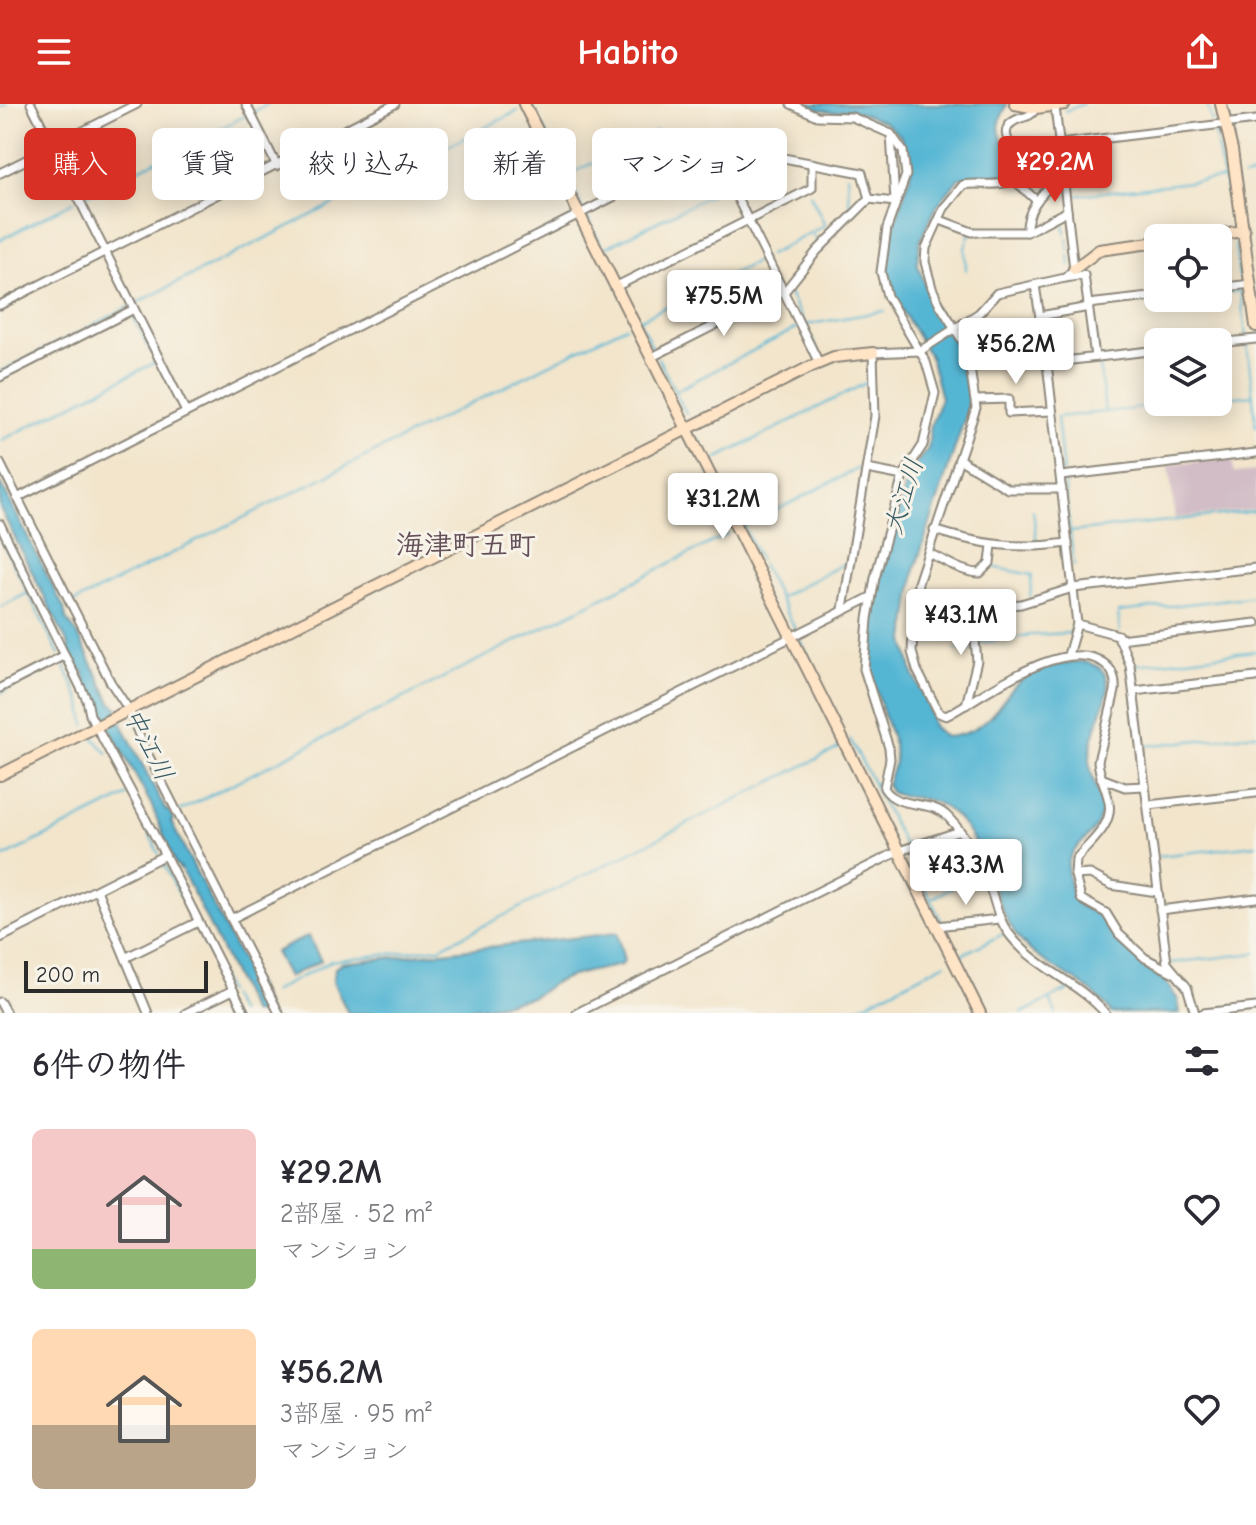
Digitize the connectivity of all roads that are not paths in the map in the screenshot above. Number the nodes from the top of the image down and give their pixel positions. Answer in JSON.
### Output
{"nodes":[{"id":1,"x":31,"y":104,"type":"edge"},
{"id":2,"x":137,"y":104,"type":"edge"},
{"id":3,"x":246,"y":104,"type":"edge"},
{"id":4,"x":395,"y":104,"type":"edge"},
{"id":5,"x":524,"y":104,"type":"edge"},
{"id":6,"x":791,"y":104,"type":"edge"},
{"id":7,"x":1015,"y":104,"type":"edge"},
{"id":8,"x":1221,"y":104,"type":"edge"},
{"id":9,"x":1060,"y":105,"type":"edge"},
{"id":10,"x":1036,"y":108,"type":"junction"},
{"id":11,"x":1256,"y":120,"type":"edge"},
{"id":12,"x":1226,"y":123,"type":"junction"},
{"id":13,"x":43,"y":128,"type":"edge"},
{"id":14,"x":90,"y":128,"type":"edge"},
{"id":15,"x":1059,"y":144,"type":"junction"},
{"id":16,"x":787,"y":158,"type":"edge"},
{"id":17,"x":24,"y":161,"type":"edge"},
{"id":18,"x":812,"y":163,"type":"junction"},
{"id":19,"x":277,"y":166,"type":"junction"},
{"id":20,"x":1063,"y":172,"type":"junction"},
{"id":21,"x":0,"y":173,"type":"edge"},
{"id":22,"x":1013,"y":179,"type":"junction"},
{"id":23,"x":869,"y":199,"type":"junction"},
{"id":24,"x":79,"y":200,"type":"edge"},
{"id":25,"x":609,"y":200,"type":"edge"},
{"id":26,"x":738,"y":200,"type":"edge"},
{"id":27,"x":1037,"y":201,"type":"junction"},
{"id":28,"x":895,"y":202,"type":"junction"},
{"id":29,"x":1067,"y":211,"type":"junction"},
{"id":30,"x":578,"y":216,"type":"junction"},
{"id":31,"x":748,"y":220,"type":"junction"},
{"id":32,"x":940,"y":220,"type":"junction"},
{"id":33,"x":1250,"y":230,"type":"edge"},
{"id":34,"x":1027,"y":232,"type":"junction"},
{"id":35,"x":1144,"y":244,"type":"edge"},
{"id":36,"x":106,"y":252,"type":"junction"},
{"id":37,"x":1074,"y":269,"type":"junction"},
{"id":38,"x":1065,"y":278,"type":"junction"},
{"id":39,"x":1251,"y":284,"type":"junction"},
{"id":40,"x":1035,"y":285,"type":"junction"},
{"id":41,"x":1232,"y":286,"type":"edge"},
{"id":42,"x":614,"y":287,"type":"junction"},
{"id":43,"x":784,"y":290,"type":"junction"},
{"id":44,"x":1144,"y":298,"type":"edge"},
{"id":45,"x":0,"y":305,"type":"edge"},
{"id":46,"x":1089,"y":306,"type":"junction"},
{"id":47,"x":134,"y":309,"type":"junction"},
{"id":48,"x":1040,"y":316,"type":"junction"},
{"id":49,"x":1256,"y":326,"type":"edge"},
{"id":50,"x":954,"y":330,"type":"junction"},
{"id":51,"x":1256,"y":339,"type":"edge"},
{"id":52,"x":1232,"y":342,"type":"edge"},
{"id":53,"x":921,"y":351,"type":"junction"},
{"id":54,"x":1144,"y":352,"type":"edge"},
{"id":55,"x":873,"y":353,"type":"junction"},
{"id":56,"x":1095,"y":357,"type":"junction"},
{"id":57,"x":650,"y":358,"type":"junction"},
{"id":58,"x":819,"y":363,"type":"junction"},
{"id":59,"x":1047,"y":363,"type":"junction"},
{"id":60,"x":0,"y":377,"type":"edge"},
{"id":61,"x":976,"y":400,"type":"junction"},
{"id":62,"x":1052,"y":411,"type":"junction"},
{"id":63,"x":186,"y":412,"type":"junction"},
{"id":64,"x":686,"y":429,"type":"junction"},
{"id":65,"x":1256,"y":453,"type":"edge"},
{"id":66,"x":959,"y":459,"type":"junction"},
{"id":67,"x":0,"y":463,"type":"edge"},
{"id":68,"x":867,"y":469,"type":"junction"},
{"id":69,"x":903,"y":476,"type":"junction"},
{"id":70,"x":1061,"y":476,"type":"junction"},
{"id":71,"x":1062,"y":489,"type":"junction"},
{"id":72,"x":17,"y":498,"type":"junction"},
{"id":73,"x":0,"y":525,"type":"edge"},
{"id":74,"x":934,"y":530,"type":"junction"},
{"id":75,"x":1068,"y":543,"type":"junction"},
{"id":76,"x":992,"y":545,"type":"junction"},
{"id":77,"x":928,"y":553,"type":"junction"},
{"id":78,"x":1256,"y":568,"type":"edge"},
{"id":79,"x":1073,"y":588,"type":"junction"},
{"id":80,"x":871,"y":597,"type":"junction"},
{"id":81,"x":843,"y":609,"type":"junction"},
{"id":82,"x":972,"y":609,"type":"junction"},
{"id":83,"x":914,"y":614,"type":"junction"},
{"id":84,"x":1256,"y":623,"type":"edge"},
{"id":85,"x":1077,"y":624,"type":"junction"},
{"id":86,"x":791,"y":637,"type":"junction"},
{"id":87,"x":1119,"y":639,"type":"junction"},
{"id":88,"x":65,"y":655,"type":"junction"},
{"id":89,"x":1068,"y":655,"type":"junction"},
{"id":90,"x":1256,"y":677,"type":"edge"},
{"id":91,"x":1116,"y":680,"type":"junction"},
{"id":92,"x":0,"y":688,"type":"edge"},
{"id":93,"x":1134,"y":688,"type":"junction"},
{"id":94,"x":966,"y":706,"type":"junction"},
{"id":95,"x":127,"y":711,"type":"junction"},
{"id":96,"x":96,"y":726,"type":"junction"},
{"id":97,"x":0,"y":775,"type":"edge"},
{"id":98,"x":1101,"y":778,"type":"junction"},
{"id":99,"x":1145,"y":786,"type":"junction"},
{"id":100,"x":1256,"y":793,"type":"edge"},
{"id":101,"x":1148,"y":805,"type":"junction"},
{"id":102,"x":960,"y":831,"type":"junction"},
{"id":103,"x":899,"y":851,"type":"junction"},
{"id":104,"x":165,"y":855,"type":"junction"},
{"id":105,"x":1075,"y":875,"type":"junction"},
{"id":106,"x":97,"y":890,"type":"junction"},
{"id":107,"x":1157,"y":892,"type":"junction"},
{"id":108,"x":1256,"y":898,"type":"edge"},
{"id":109,"x":1160,"y":910,"type":"junction"},
{"id":110,"x":231,"y":919,"type":"junction"},
{"id":111,"x":999,"y":919,"type":"junction"},
{"id":112,"x":198,"y":922,"type":"junction"},
{"id":113,"x":937,"y":926,"type":"junction"},
{"id":114,"x":0,"y":938,"type":"edge"},
{"id":115,"x":127,"y":957,"type":"junction"},
{"id":116,"x":1178,"y":974,"type":"junction"},
{"id":117,"x":233,"y":990,"type":"junction"},
{"id":118,"x":0,"y":1002,"type":"edge"},
{"id":119,"x":1256,"y":1007,"type":"edge"},
{"id":120,"x":6,"y":1013,"type":"edge"},
{"id":121,"x":148,"y":1013,"type":"edge"},
{"id":122,"x":186,"y":1013,"type":"edge"},
{"id":123,"x":245,"y":1013,"type":"edge"},
{"id":124,"x":279,"y":1013,"type":"edge"},
{"id":125,"x":577,"y":1013,"type":"edge"},
{"id":126,"x":980,"y":1013,"type":"edge"},
{"id":127,"x":1105,"y":1013,"type":"edge"},
{"id":128,"x":1195,"y":1013,"type":"edge"},
{"id":129,"x":1203,"y":1013,"type":"edge"}],
"edges":[{"from":1,"to":13,"type":"street"},
{"from":2,"to":14,"type":"street"},
{"from":3,"to":19,"type":"street"},
{"from":4,"to":19,"type":"street"},
{"from":5,"to":30,"type":"street"},
{"from":6,"to":28,"type":"street"},
{"from":7,"to":10,"type":"street"},
{"from":8,"to":12,"type":"street"},
{"from":9,"to":10,"type":"street"},
{"from":9,"to":15,"type":"street"},
{"from":10,"to":22,"type":"street"},
{"from":11,"to":12,"type":"street"},
{"from":12,"to":15,"type":"street"},
{"from":12,"to":33,"type":"street"},
{"from":15,"to":20,"type":"street"},
{"from":16,"to":18,"type":"street"},
{"from":17,"to":21,"type":"street"},
{"from":18,"to":23,"type":"street"},
{"from":18,"to":31,"type":"street"},
{"from":19,"to":36,"type":"street"},
{"from":20,"to":27,"type":"street"},
{"from":20,"to":29,"type":"street"},
{"from":22,"to":27,"type":"street"},
{"from":22,"to":32,"type":"street"},
{"from":23,"to":28,"type":"street"},
{"from":23,"to":43,"type":"street"},
{"from":24,"to":36,"type":"street"},
{"from":25,"to":30,"type":"street"},
{"from":26,"to":31,"type":"street"},
{"from":27,"to":34,"type":"street"},
{"from":28,"to":53,"type":"street"},
{"from":29,"to":34,"type":"street"},
{"from":29,"to":37,"type":"street"},
{"from":30,"to":42,"type":"street"},
{"from":30,"to":63,"type":"street"},
{"from":31,"to":42,"type":"street"},
{"from":31,"to":43,"type":"street"},
{"from":32,"to":34,"type":"street"},
{"from":32,"to":50,"type":"street"},
{"from":33,"to":39,"type":"street"},
{"from":35,"to":37,"type":"street"},
{"from":36,"to":45,"type":"street"},
{"from":36,"to":47,"type":"street"},
{"from":37,"to":38,"type":"street"},
{"from":38,"to":40,"type":"street"},
{"from":38,"to":46,"type":"street"},
{"from":39,"to":41,"type":"street"},
{"from":39,"to":49,"type":"street"},
{"from":40,"to":48,"type":"street"},
{"from":40,"to":50,"type":"street"},
{"from":42,"to":57,"type":"street"},
{"from":43,"to":57,"type":"street"},
{"from":43,"to":58,"type":"street"},
{"from":44,"to":46,"type":"street"},
{"from":46,"to":48,"type":"street"},
{"from":46,"to":56,"type":"street"},
{"from":47,"to":60,"type":"street"},
{"from":47,"to":63,"type":"street"},
{"from":48,"to":59,"type":"street"},
{"from":50,"to":53,"type":"street"},
{"from":50,"to":61,"type":"street"},
{"from":51,"to":52,"type":"street"},
{"from":53,"to":55,"type":"street"},
{"from":53,"to":69,"type":"street"},
{"from":54,"to":56,"type":"street"},
{"from":55,"to":58,"type":"street"},
{"from":55,"to":68,"type":"street"},
{"from":56,"to":59,"type":"street"},
{"from":57,"to":64,"type":"street"},
{"from":58,"to":64,"type":"street"},
{"from":59,"to":62,"type":"street"},
{"from":61,"to":62,"type":"street"},
{"from":61,"to":66,"type":"street"},
{"from":62,"to":70,"type":"street"},
{"from":63,"to":72,"type":"street"},
{"from":64,"to":86,"type":"street"},
{"from":64,"to":95,"type":"street"},
{"from":65,"to":70,"type":"street"},
{"from":66,"to":71,"type":"street"},
{"from":66,"to":74,"type":"street"},
{"from":67,"to":72,"type":"street"},
{"from":68,"to":69,"type":"street"},
{"from":68,"to":81,"type":"street"},
{"from":69,"to":80,"type":"street"},
{"from":70,"to":71,"type":"street"},
{"from":71,"to":75,"type":"street"},
{"from":72,"to":95,"type":"street"},
{"from":73,"to":88,"type":"street"},
{"from":74,"to":76,"type":"street"},
{"from":74,"to":77,"type":"street"},
{"from":75,"to":76,"type":"street"},
{"from":75,"to":79,"type":"street"},
{"from":76,"to":77,"type":"street"},
{"from":77,"to":83,"type":"street"},
{"from":78,"to":79,"type":"street"},
{"from":79,"to":82,"type":"street"},
{"from":79,"to":85,"type":"street"},
{"from":80,"to":81,"type":"street"},
{"from":80,"to":102,"type":"street"},
{"from":81,"to":86,"type":"street"},
{"from":82,"to":83,"type":"street"},
{"from":82,"to":94,"type":"street"},
{"from":83,"to":94,"type":"street"},
{"from":84,"to":87,"type":"street"},
{"from":85,"to":87,"type":"street"},
{"from":85,"to":89,"type":"street"},
{"from":86,"to":103,"type":"street"},
{"from":86,"to":110,"type":"street"},
{"from":87,"to":93,"type":"street"},
{"from":88,"to":92,"type":"street"},
{"from":88,"to":96,"type":"street"},
{"from":89,"to":91,"type":"street"},
{"from":89,"to":94,"type":"street"},
{"from":90,"to":93,"type":"street"},
{"from":91,"to":93,"type":"street"},
{"from":91,"to":98,"type":"street"},
{"from":93,"to":99,"type":"street"},
{"from":95,"to":96,"type":"street"},
{"from":95,"to":110,"type":"street"},
{"from":96,"to":97,"type":"street"},
{"from":96,"to":104,"type":"street"},
{"from":98,"to":99,"type":"street"},
{"from":98,"to":105,"type":"street"},
{"from":99,"to":101,"type":"street"},
{"from":100,"to":101,"type":"street"},
{"from":101,"to":107,"type":"street"},
{"from":102,"to":103,"type":"street"},
{"from":102,"to":111,"type":"street"},
{"from":103,"to":113,"type":"street"},
{"from":103,"to":125,"type":"street"},
{"from":104,"to":106,"type":"street"},
{"from":104,"to":112,"type":"street"},
{"from":105,"to":107,"type":"street"},
{"from":105,"to":116,"type":"street"},
{"from":106,"to":114,"type":"street"},
{"from":106,"to":115,"type":"street"},
{"from":107,"to":109,"type":"street"},
{"from":108,"to":109,"type":"street"},
{"from":109,"to":116,"type":"street"},
{"from":110,"to":124,"type":"street"},
{"from":111,"to":113,"type":"street"},
{"from":111,"to":127,"type":"street"},
{"from":112,"to":115,"type":"street"},
{"from":112,"to":117,"type":"street"},
{"from":113,"to":126,"type":"street"},
{"from":115,"to":121,"type":"street"},
{"from":116,"to":128,"type":"street"},
{"from":117,"to":122,"type":"street"},
{"from":117,"to":123,"type":"street"},
{"from":118,"to":120,"type":"street"},
{"from":119,"to":129,"type":"street"}]}
